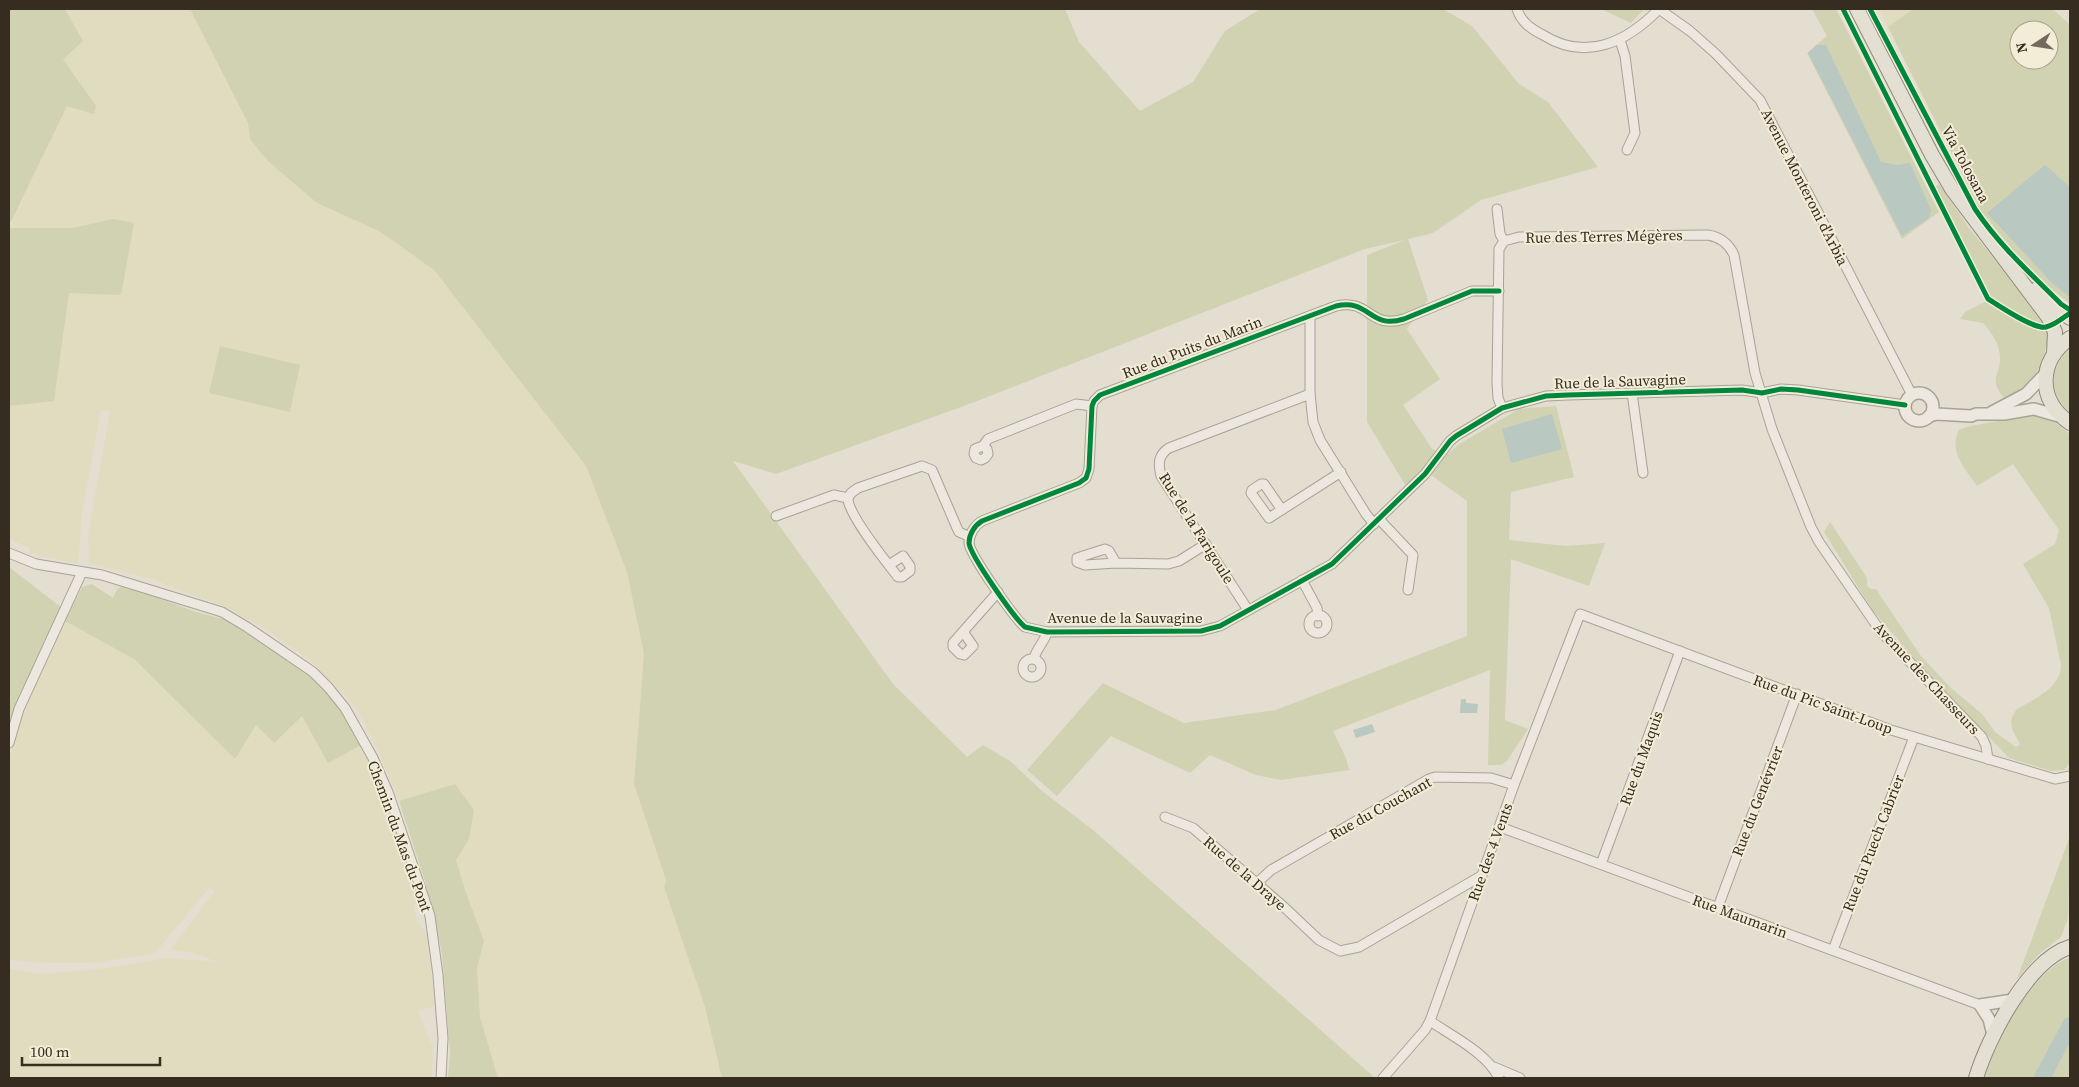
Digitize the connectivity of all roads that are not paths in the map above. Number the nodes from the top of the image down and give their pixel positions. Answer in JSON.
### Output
{"nodes":[{"id":1,"x":1517,"y":9,"type":"edge"},
{"id":2,"x":1659,"y":9,"type":"edge"},
{"id":3,"x":1857,"y":9,"type":"edge"},
{"id":4,"x":1620,"y":40,"type":"junction"},
{"id":5,"x":1627,"y":150,"type":"dead end"},
{"id":6,"x":1497,"y":209,"type":"dead end"},
{"id":7,"x":1723,"y":240,"type":"joint"},
{"id":8,"x":1504,"y":241,"type":"junction"},
{"id":9,"x":1998,"y":252,"type":"junction"},
{"id":10,"x":1499,"y":291,"type":"junction"},
{"id":11,"x":1310,"y":316,"type":"junction"},
{"id":12,"x":2070,"y":318,"type":"edge"},
{"id":13,"x":2070,"y":338,"type":"edge"},
{"id":14,"x":2054,"y":353,"type":"junction"},
{"id":15,"x":2046,"y":373,"type":"junction"},
{"id":16,"x":1632,"y":393,"type":"junction"},
{"id":17,"x":1762,"y":393,"type":"junction"},
{"id":18,"x":1310,"y":394,"type":"junction"},
{"id":19,"x":1912,"y":395,"type":"junction"},
{"id":20,"x":1931,"y":402,"type":"junction"},
{"id":21,"x":1905,"y":405,"type":"junction"},
{"id":22,"x":1092,"y":406,"type":"junction"},
{"id":23,"x":1502,"y":408,"type":"junction"},
{"id":24,"x":1991,"y":412,"type":"junction"},
{"id":25,"x":1976,"y":414,"type":"junction"},
{"id":26,"x":1929,"y":416,"type":"junction"},
{"id":27,"x":2066,"y":420,"type":"edge"},
{"id":28,"x":983,"y":446,"type":"dead end"},
{"id":29,"x":1341,"y":472,"type":"junction"},
{"id":30,"x":1644,"y":474,"type":"dead end"},
{"id":31,"x":848,"y":498,"type":"junction"},
{"id":32,"x":1282,"y":510,"type":"dead end"},
{"id":33,"x":776,"y":516,"type":"dead end"},
{"id":34,"x":1377,"y":521,"type":"junction"},
{"id":35,"x":970,"y":537,"type":"junction"},
{"id":36,"x":1206,"y":544,"type":"junction"},
{"id":37,"x":9,"y":553,"type":"edge"},
{"id":38,"x":1116,"y":563,"type":"dead end"},
{"id":39,"x":889,"y":565,"type":"dead end"},
{"id":40,"x":82,"y":572,"type":"junction"},
{"id":41,"x":1302,"y":580,"type":"junction"},
{"id":42,"x":1408,"y":590,"type":"dead end"},
{"id":43,"x":998,"y":592,"type":"junction"},
{"id":44,"x":1248,"y":610,"type":"junction"},
{"id":45,"x":1580,"y":614,"type":"joint"},
{"id":46,"x":1318,"y":616,"type":"dead end"},
{"id":47,"x":1047,"y":632,"type":"junction"},
{"id":48,"x":964,"y":633,"type":"dead end"},
{"id":49,"x":1680,"y":651,"type":"junction"},
{"id":50,"x":1034,"y":659,"type":"dead end"},
{"id":51,"x":1797,"y":694,"type":"junction"},
{"id":52,"x":1914,"y":736,"type":"junction"},
{"id":53,"x":9,"y":743,"type":"edge"},
{"id":54,"x":1988,"y":759,"type":"junction"},
{"id":55,"x":2068,"y":777,"type":"edge"},
{"id":56,"x":1514,"y":785,"type":"junction"},
{"id":57,"x":1165,"y":817,"type":"dead end"},
{"id":58,"x":1500,"y":827,"type":"junction"},
{"id":59,"x":1601,"y":864,"type":"junction"},
{"id":60,"x":1482,"y":876,"type":"junction"},
{"id":61,"x":1257,"y":883,"type":"junction"},
{"id":62,"x":1718,"y":907,"type":"junction"},
{"id":63,"x":2068,"y":945,"type":"edge"},
{"id":64,"x":1833,"y":950,"type":"junction"},
{"id":65,"x":2013,"y":1000,"type":"junction"},
{"id":66,"x":1980,"y":1005,"type":"junction"},
{"id":67,"x":1430,"y":1021,"type":"junction"},
{"id":68,"x":1993,"y":1035,"type":"junction"},
{"id":69,"x":1494,"y":1067,"type":"junction"},
{"id":70,"x":441,"y":1078,"type":"edge"},
{"id":71,"x":1383,"y":1078,"type":"edge"},
{"id":72,"x":1499,"y":1078,"type":"edge"},
{"id":73,"x":1520,"y":1078,"type":"edge"},
{"id":74,"x":1976,"y":1078,"type":"edge"}],
"edges":[{"from":1,"to":4,"type":"street"},
{"from":2,"to":4,"type":"street"},
{"from":2,"to":19,"type":"street","name":"Avenue Monteroni d'Arbia"},
{"from":3,"to":9,"type":"main road"},
{"from":4,"to":5,"type":"street"},
{"from":6,"to":8,"type":"street"},
{"from":7,"to":8,"type":"street","name":"Rue des Terres Mégères"},
{"from":7,"to":17,"type":"street","name":"Avenue des Chasseurs"},
{"from":8,"to":10,"type":"street","name":"Rue des Terres Mégères"},
{"from":9,"to":12,"type":"main road"},
{"from":9,"to":14,"type":"main road"},
{"from":10,"to":11,"type":"street","name":"Rue du Puits du Marin"},
{"from":10,"to":23,"type":"street","name":"Rue des Terres Mégères"},
{"from":11,"to":18,"type":"street"},
{"from":11,"to":22,"type":"street","name":"Rue du Puits du Marin"},
{"from":13,"to":14,"type":"main road"},
{"from":14,"to":15,"type":"main road"},
{"from":15,"to":24,"type":"street"},
{"from":15,"to":27,"type":"main road"},
{"from":16,"to":17,"type":"street","name":"Rue de la Sauvagine"},
{"from":16,"to":23,"type":"street","name":"Rue de la Sauvagine"},
{"from":16,"to":30,"type":"street"},
{"from":17,"to":21,"type":"street","name":"Rue de la Sauvagine"},
{"from":17,"to":54,"type":"street","name":"Avenue des Chasseurs"},
{"from":18,"to":29,"type":"street"},
{"from":18,"to":36,"type":"street","name":"Rue de la Farigoule"},
{"from":19,"to":20,"type":"street"},
{"from":19,"to":21,"type":"street"},
{"from":20,"to":25,"type":"street"},
{"from":20,"to":26,"type":"street"},
{"from":21,"to":26,"type":"street"},
{"from":22,"to":28,"type":"street"},
{"from":22,"to":35,"type":"street"},
{"from":23,"to":34,"type":"street","name":"Rue de la Sauvagine"},
{"from":24,"to":25,"type":"street"},
{"from":24,"to":27,"type":"street"},
{"from":25,"to":26,"type":"street"},
{"from":29,"to":32,"type":"street"},
{"from":29,"to":34,"type":"street"},
{"from":31,"to":33,"type":"street"},
{"from":31,"to":35,"type":"street"},
{"from":31,"to":39,"type":"street"},
{"from":34,"to":41,"type":"street","name":"Avenue de la Sauvagine"},
{"from":34,"to":42,"type":"street"},
{"from":35,"to":43,"type":"street"},
{"from":36,"to":38,"type":"street"},
{"from":36,"to":44,"type":"street","name":"Rue de la Farigoule"},
{"from":37,"to":40,"type":"street","name":"Chemin du Mas du Pont"},
{"from":40,"to":53,"type":"street"},
{"from":40,"to":70,"type":"street","name":"Chemin du Mas du Pont"},
{"from":41,"to":44,"type":"street","name":"Avenue de la Sauvagine"},
{"from":41,"to":46,"type":"street"},
{"from":43,"to":47,"type":"street","name":"Avenue de la Sauvagine"},
{"from":43,"to":48,"type":"street"},
{"from":44,"to":47,"type":"street","name":"Avenue de la Sauvagine"},
{"from":45,"to":49,"type":"street","name":"Rue du Pic Saint-Loup"},
{"from":45,"to":56,"type":"street","name":"Rue des 4 Vents"},
{"from":47,"to":50,"type":"street"},
{"from":49,"to":51,"type":"street","name":"Rue du Pic Saint-Loup"},
{"from":49,"to":59,"type":"street","name":"Rue du Maquis"},
{"from":51,"to":52,"type":"street","name":"Rue du Pic Saint-Loup"},
{"from":51,"to":62,"type":"street","name":"Rue du Genévrier"},
{"from":52,"to":54,"type":"street","name":"Rue du Pic Saint-Loup"},
{"from":52,"to":64,"type":"street","name":"Rue du Puech Cabrier"},
{"from":54,"to":55,"type":"street","name":"Rue du Pic Saint-Loup"},
{"from":56,"to":58,"type":"street","name":"Rue des 4 Vents"},
{"from":56,"to":61,"type":"street","name":"Rue du Couchant"},
{"from":57,"to":61,"type":"street","name":"Rue de la Draye"},
{"from":58,"to":59,"type":"street","name":"Rue Maumarin"},
{"from":58,"to":60,"type":"street","name":"Rue des 4 Vents"},
{"from":59,"to":62,"type":"street","name":"Rue Maumarin"},
{"from":60,"to":61,"type":"street","name":"Rue de la Draye"},
{"from":60,"to":67,"type":"street","name":"Rue des 4 Vents"},
{"from":62,"to":64,"type":"street","name":"Rue Maumarin"},
{"from":63,"to":65,"type":"main road"},
{"from":64,"to":66,"type":"street","name":"Rue Maumarin"},
{"from":65,"to":66,"type":"street"},
{"from":65,"to":68,"type":"main road"},
{"from":66,"to":68,"type":"street"},
{"from":67,"to":69,"type":"street"},
{"from":67,"to":71,"type":"street","name":"Rue des 4 Vents"},
{"from":68,"to":74,"type":"main road"},
{"from":69,"to":72,"type":"street"},
{"from":69,"to":73,"type":"street"}]}
